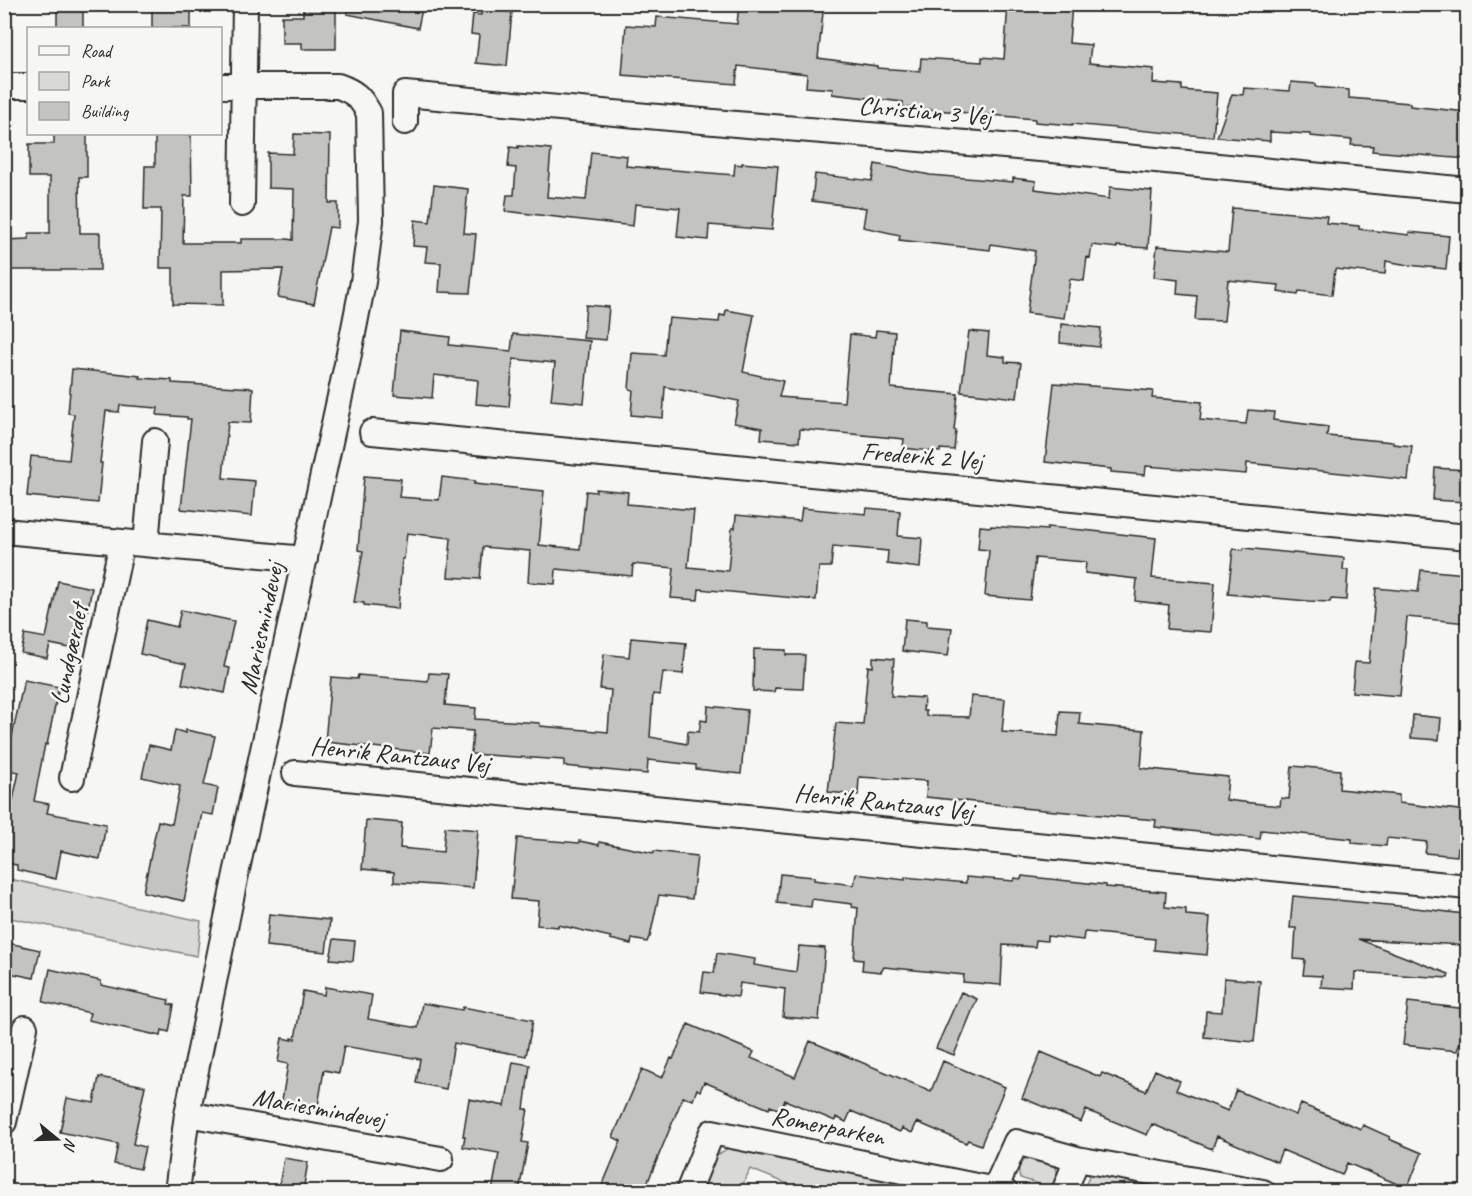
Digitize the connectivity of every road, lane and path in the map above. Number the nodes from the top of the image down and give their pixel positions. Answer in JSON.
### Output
{"nodes":[{"id":1,"x":245,"y":4,"type":"edge"},
{"id":2,"x":4,"y":86,"type":"edge"},
{"id":3,"x":27,"y":86,"type":"edge"},
{"id":4,"x":232,"y":86,"type":"edge"},
{"id":5,"x":405,"y":122,"type":"dead end"},
{"id":6,"x":1467,"y":189,"type":"edge"},
{"id":7,"x":242,"y":204,"type":"dead end"},
{"id":8,"x":372,"y":432,"type":"dead end"},
{"id":9,"x":155,"y":441,"type":"dead end"},
{"id":10,"x":4,"y":531,"type":"edge"},
{"id":11,"x":1467,"y":537,"type":"edge"},
{"id":12,"x":122,"y":542,"type":"junction"},
{"id":13,"x":146,"y":544,"type":"junction"},
{"id":14,"x":305,"y":558,"type":"junction"},
{"id":15,"x":295,"y":773,"type":"dead end"},
{"id":16,"x":72,"y":778,"type":"dead end"},
{"id":17,"x":1467,"y":888,"type":"edge"},
{"id":18,"x":25,"y":1028,"type":"dead end"},
{"id":19,"x":187,"y":1114,"type":"junction"},
{"id":20,"x":4,"y":1122,"type":"edge"},
{"id":21,"x":441,"y":1159,"type":"dead end"},
{"id":22,"x":1077,"y":1159,"type":"junction"},
{"id":23,"x":1000,"y":1190,"type":"edge"},
{"id":24,"x":177,"y":1191,"type":"edge"},
{"id":25,"x":688,"y":1191,"type":"edge"},
{"id":26,"x":1064,"y":1191,"type":"edge"},
{"id":27,"x":1263,"y":1191,"type":"edge"}],
"edges":[{"from":1,"to":4,"type":"street"},
{"from":2,"to":3,"type":"street"},
{"from":4,"to":7,"type":"street"},
{"from":4,"to":14,"type":"street","name":"Mariesmindevej"},
{"from":5,"to":6,"type":"street","name":"Christian 3 Vej"},
{"from":8,"to":11,"type":"street","name":"Frederik 2 Vej"},
{"from":9,"to":13,"type":"street"},
{"from":10,"to":12,"type":"street"},
{"from":12,"to":13,"type":"street"},
{"from":12,"to":16,"type":"street","name":"Lundgærdet"},
{"from":13,"to":14,"type":"street"},
{"from":14,"to":19,"type":"street","name":"Mariesmindevej"},
{"from":15,"to":17,"type":"street","name":"Henrik Rantzaus Vej"},
{"from":18,"to":20,"type":"street"},
{"from":19,"to":21,"type":"street","name":"Mariesmindevej"},
{"from":19,"to":24,"type":"street","name":"Mariesmindevej"},
{"from":22,"to":23,"type":"street","name":"Romerparken"},
{"from":22,"to":26,"type":"street"},
{"from":22,"to":27,"type":"street","name":"Romerparken"},
{"from":23,"to":25,"type":"street","name":"Romerparken"}]}
